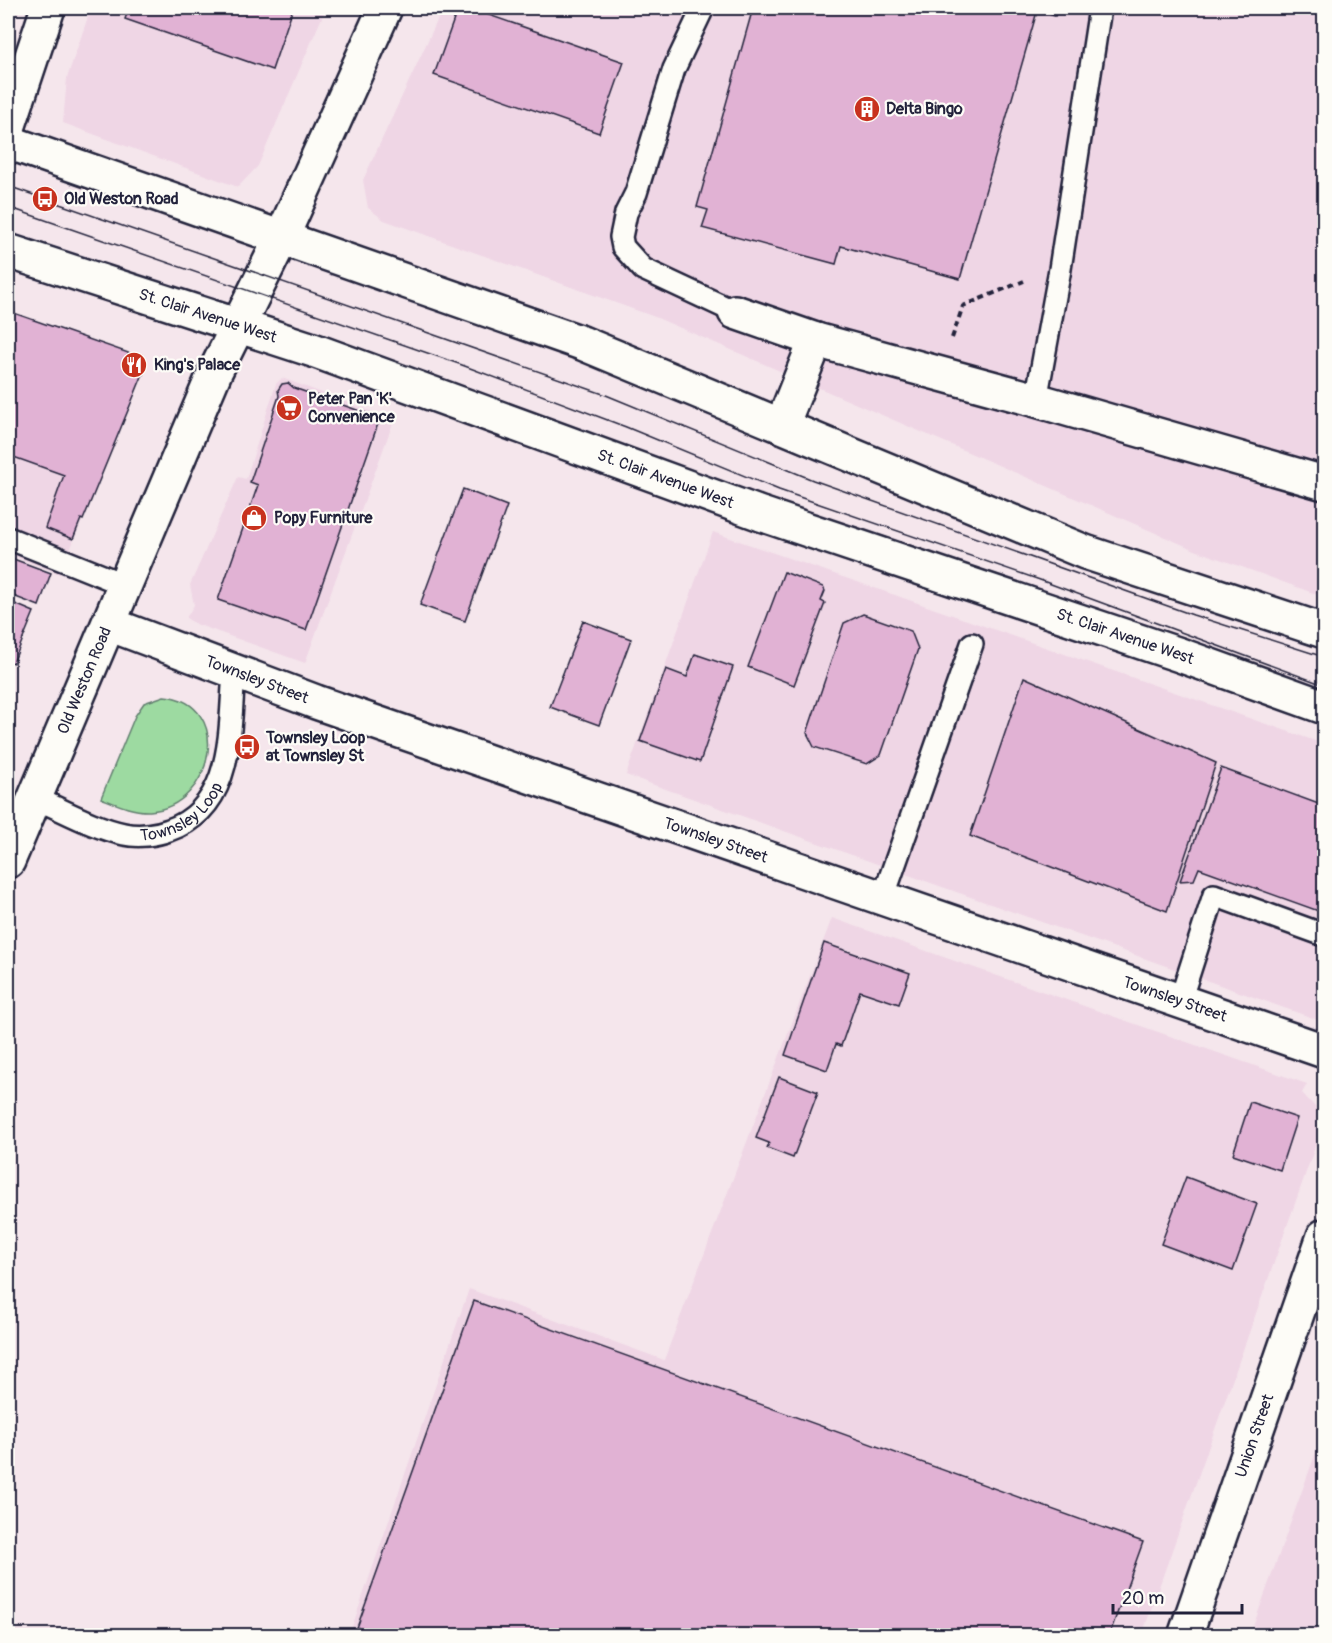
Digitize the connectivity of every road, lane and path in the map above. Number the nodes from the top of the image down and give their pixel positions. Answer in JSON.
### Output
{"nodes":[{"id":1,"x":48,"y":8,"type":"edge"},
{"id":2,"x":385,"y":8,"type":"edge"},
{"id":3,"x":704,"y":8,"type":"edge"},
{"id":4,"x":1100,"y":8,"type":"edge"},
{"id":5,"x":8,"y":128,"type":"edge"},
{"id":6,"x":8,"y":142,"type":"edge"},
{"id":7,"x":281,"y":239,"type":"junction"},
{"id":8,"x":8,"y":250,"type":"edge"},
{"id":9,"x":1060,"y":266,"type":"junction"},
{"id":10,"x":735,"y":312,"type":"joint"},
{"id":11,"x":236,"y":326,"type":"junction"},
{"id":12,"x":816,"y":340,"type":"junction"},
{"id":13,"x":939,"y":373,"type":"junction"},
{"id":14,"x":1036,"y":399,"type":"junction"},
{"id":15,"x":782,"y":425,"type":"junction"},
{"id":16,"x":1324,"y":483,"type":"edge"},
{"id":17,"x":8,"y":538,"type":"edge"},
{"id":18,"x":125,"y":585,"type":"junction"},
{"id":19,"x":108,"y":624,"type":"junction"},
{"id":20,"x":1324,"y":631,"type":"edge"},
{"id":21,"x":972,"y":644,"type":"dead end"},
{"id":22,"x":234,"y":673,"type":"junction"},
{"id":23,"x":1324,"y":707,"type":"edge"},
{"id":24,"x":35,"y":798,"type":"junction"},
{"id":25,"x":8,"y":861,"type":"edge"},
{"id":26,"x":883,"y":898,"type":"junction"},
{"id":27,"x":1324,"y":934,"type":"edge"},
{"id":28,"x":1180,"y":1001,"type":"junction"},
{"id":29,"x":1324,"y":1051,"type":"edge"},
{"id":30,"x":1324,"y":1236,"type":"edge"},
{"id":31,"x":1185,"y":1635,"type":"edge"}],
"edges":[{"from":1,"to":5,"type":"main road"},
{"from":2,"to":7,"type":"main road","name":"Old Weston Road"},
{"from":3,"to":10,"type":"lane"},
{"from":4,"to":9,"type":"lane"},
{"from":6,"to":7,"type":"main road"},
{"from":7,"to":11,"type":"main road","name":"Old Weston Road"},
{"from":7,"to":15,"type":"main road"},
{"from":8,"to":11,"type":"main road","name":"St. Clair Avenue West"},
{"from":9,"to":13,"type":"path"},
{"from":9,"to":14,"type":"lane"},
{"from":10,"to":12,"type":"main road"},
{"from":11,"to":18,"type":"main road","name":"Old Weston Road"},
{"from":11,"to":23,"type":"main road","name":"St. Clair Avenue West"},
{"from":12,"to":13,"type":"main road"},
{"from":12,"to":15,"type":"main road"},
{"from":13,"to":14,"type":"main road"},
{"from":14,"to":16,"type":"main road"},
{"from":15,"to":20,"type":"main road"},
{"from":17,"to":18,"type":"lane"},
{"from":18,"to":19,"type":"main road","name":"Old Weston Road"},
{"from":19,"to":22,"type":"main road","name":"Townsley Street"},
{"from":19,"to":24,"type":"main road","name":"Old Weston Road"},
{"from":21,"to":26,"type":"lane"},
{"from":22,"to":24,"type":"lane","name":"Townsley Loop"},
{"from":22,"to":26,"type":"main road","name":"Townsley Street"},
{"from":24,"to":25,"type":"main road","name":"Old Weston Road"},
{"from":26,"to":28,"type":"main road","name":"Townsley Street"},
{"from":27,"to":28,"type":"lane"},
{"from":28,"to":29,"type":"main road","name":"Townsley Street"},
{"from":30,"to":31,"type":"main road","name":"Union Street"}]}
